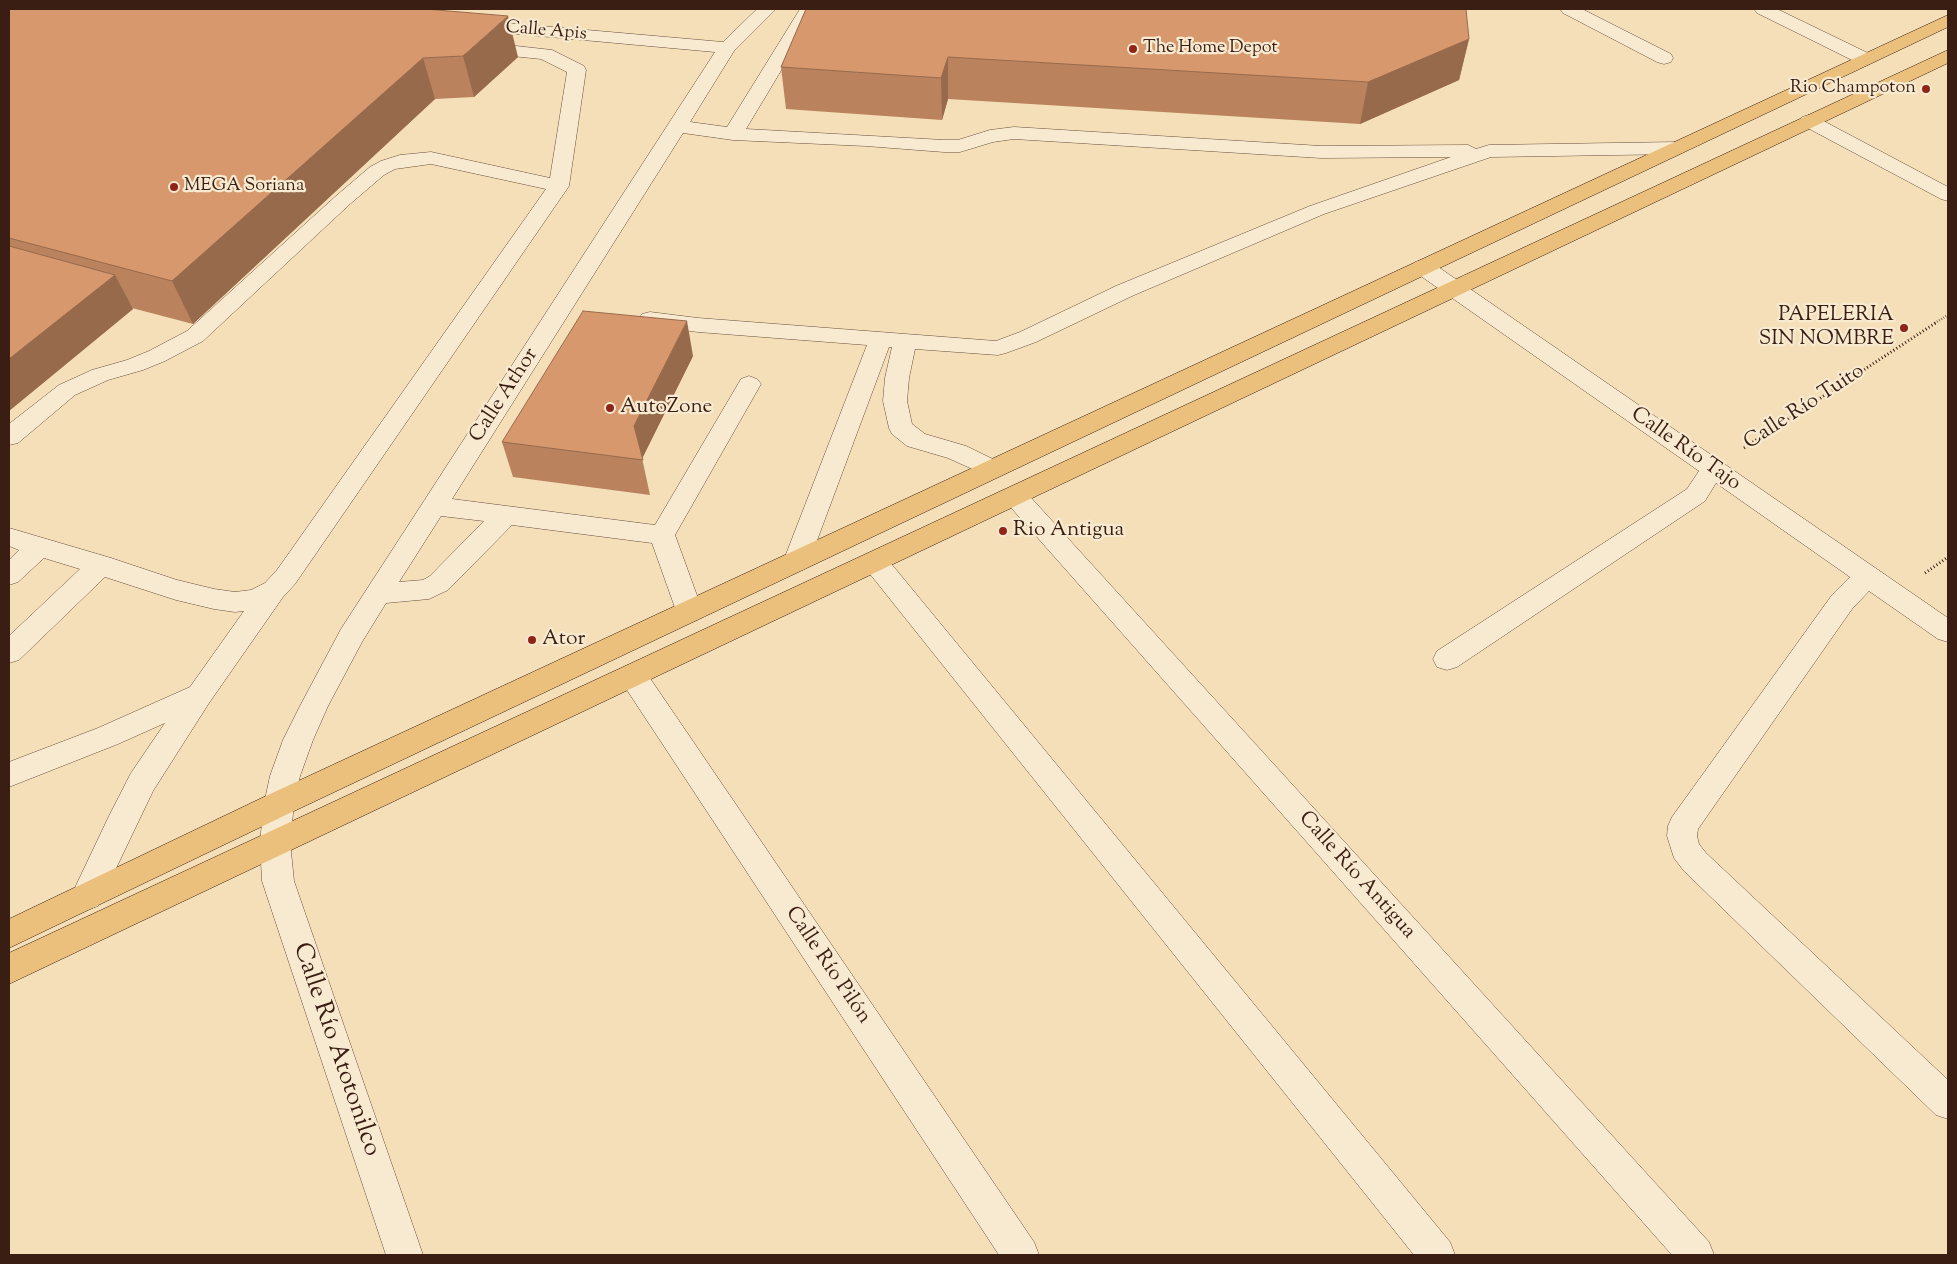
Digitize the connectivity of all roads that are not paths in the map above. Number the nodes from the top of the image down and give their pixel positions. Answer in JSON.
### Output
{"nodes":[{"id":1,"x":509,"y":9,"type":"edge"},
{"id":2,"x":767,"y":9,"type":"edge"},
{"id":3,"x":809,"y":9,"type":"edge"},
{"id":4,"x":1763,"y":9,"type":"edge"},
{"id":5,"x":1583,"y":11,"type":"edge"},
{"id":6,"x":1948,"y":20,"type":"edge"},
{"id":7,"x":460,"y":24,"type":"edge"},
{"id":8,"x":489,"y":26,"type":"junction"},
{"id":9,"x":466,"y":46,"type":"edge"},
{"id":10,"x":728,"y":48,"type":"junction"},
{"id":11,"x":1948,"y":56,"type":"edge"},
{"id":12,"x":1664,"y":58,"type":"dead end"},
{"id":13,"x":1865,"y":59,"type":"junction"},
{"id":14,"x":1809,"y":121,"type":"junction"},
{"id":15,"x":677,"y":126,"type":"junction"},
{"id":16,"x":733,"y":134,"type":"junction"},
{"id":17,"x":1677,"y":148,"type":"junction"},
{"id":18,"x":1489,"y":151,"type":"junction"},
{"id":19,"x":559,"y":186,"type":"junction"},
{"id":20,"x":1948,"y":195,"type":"edge"},
{"id":21,"x":1422,"y":267,"type":"junction"},
{"id":22,"x":1454,"y":289,"type":"junction"},
{"id":23,"x":650,"y":319,"type":"edge"},
{"id":24,"x":880,"y":340,"type":"junction"},
{"id":25,"x":905,"y":342,"type":"junction"},
{"id":26,"x":749,"y":384,"type":"dead end"},
{"id":27,"x":9,"y":437,"type":"edge"},
{"id":28,"x":992,"y":469,"type":"junction"},
{"id":29,"x":1712,"y":469,"type":"junction"},
{"id":30,"x":1015,"y":496,"type":"junction"},
{"id":31,"x":434,"y":506,"type":"junction"},
{"id":32,"x":506,"y":515,"type":"junction"},
{"id":33,"x":662,"y":535,"type":"junction"},
{"id":34,"x":9,"y":537,"type":"edge"},
{"id":35,"x":39,"y":547,"type":"junction"},
{"id":36,"x":796,"y":562,"type":"junction"},
{"id":37,"x":875,"y":562,"type":"junction"},
{"id":38,"x":102,"y":566,"type":"junction"},
{"id":39,"x":9,"y":575,"type":"edge"},
{"id":40,"x":1868,"y":576,"type":"junction"},
{"id":41,"x":274,"y":590,"type":"junction"},
{"id":42,"x":378,"y":594,"type":"junction"},
{"id":43,"x":689,"y":612,"type":"junction"},
{"id":44,"x":1948,"y":632,"type":"edge"},
{"id":45,"x":9,"y":652,"type":"edge"},
{"id":46,"x":1447,"y":659,"type":"dead end"},
{"id":47,"x":634,"y":676,"type":"junction"},
{"id":48,"x":200,"y":695,"type":"junction"},
{"id":49,"x":9,"y":775,"type":"edge"},
{"id":50,"x":279,"y":804,"type":"junction"},
{"id":51,"x":275,"y":842,"type":"junction"},
{"id":52,"x":87,"y":896,"type":"junction"},
{"id":53,"x":9,"y":934,"type":"edge"},
{"id":54,"x":9,"y":969,"type":"edge"},
{"id":55,"x":1948,"y":1102,"type":"edge"},
{"id":56,"x":404,"y":1255,"type":"edge"},
{"id":57,"x":1021,"y":1255,"type":"edge"},
{"id":58,"x":1437,"y":1255,"type":"edge"},
{"id":59,"x":1696,"y":1255,"type":"edge"}],
"edges":[{"from":1,"to":8,"type":"street"},
{"from":2,"to":10,"type":"street","name":"Calle Athor"},
{"from":3,"to":16,"type":"street"},
{"from":4,"to":13,"type":"street"},
{"from":5,"to":12,"type":"street"},
{"from":6,"to":13,"type":"main road"},
{"from":7,"to":8,"type":"street","name":"Calle Apis"},
{"from":8,"to":10,"type":"street","name":"Calle Apis"},
{"from":9,"to":19,"type":"street"},
{"from":10,"to":15,"type":"street","name":"Calle Athor"},
{"from":11,"to":14,"type":"main road"},
{"from":13,"to":17,"type":"main road"},
{"from":14,"to":20,"type":"street"},
{"from":14,"to":22,"type":"main road"},
{"from":15,"to":16,"type":"street"},
{"from":15,"to":31,"type":"street","name":"Calle Athor"},
{"from":16,"to":18,"type":"street"},
{"from":17,"to":18,"type":"street"},
{"from":17,"to":21,"type":"main road"},
{"from":18,"to":25,"type":"street"},
{"from":19,"to":27,"type":"street"},
{"from":19,"to":41,"type":"street"},
{"from":21,"to":22,"type":"street","name":"Calle Río Tajo"},
{"from":21,"to":28,"type":"main road"},
{"from":22,"to":29,"type":"street","name":"Calle Río Tajo"},
{"from":22,"to":30,"type":"main road"},
{"from":23,"to":24,"type":"street"},
{"from":24,"to":25,"type":"street"},
{"from":24,"to":36,"type":"street"},
{"from":25,"to":28,"type":"street"},
{"from":26,"to":33,"type":"street"},
{"from":28,"to":36,"type":"main road"},
{"from":29,"to":40,"type":"street","name":"Calle Río Tajo"},
{"from":29,"to":46,"type":"street"},
{"from":30,"to":37,"type":"main road"},
{"from":30,"to":59,"type":"street","name":"Calle Río Antigua"},
{"from":31,"to":32,"type":"street"},
{"from":31,"to":42,"type":"street","name":"Calle Athor"},
{"from":32,"to":33,"type":"street"},
{"from":32,"to":42,"type":"street"},
{"from":33,"to":43,"type":"street"},
{"from":34,"to":35,"type":"street"},
{"from":35,"to":38,"type":"street"},
{"from":35,"to":39,"type":"street"},
{"from":36,"to":43,"type":"main road"},
{"from":37,"to":47,"type":"main road"},
{"from":37,"to":58,"type":"street"},
{"from":38,"to":41,"type":"street"},
{"from":38,"to":45,"type":"street"},
{"from":40,"to":44,"type":"street","name":"Calle Río Tajo"},
{"from":40,"to":55,"type":"street"},
{"from":41,"to":48,"type":"street"},
{"from":42,"to":50,"type":"street","name":"Calle Athor"},
{"from":43,"to":50,"type":"main road"},
{"from":47,"to":51,"type":"main road"},
{"from":47,"to":57,"type":"street","name":"Calle Río Pilón"},
{"from":48,"to":49,"type":"street"},
{"from":48,"to":52,"type":"street"},
{"from":50,"to":51,"type":"street","name":"Calle Río Atotonilco"},
{"from":50,"to":52,"type":"main road"},
{"from":51,"to":54,"type":"main road"},
{"from":51,"to":56,"type":"street","name":"Calle Río Atotonilco"},
{"from":52,"to":53,"type":"main road"}]}
